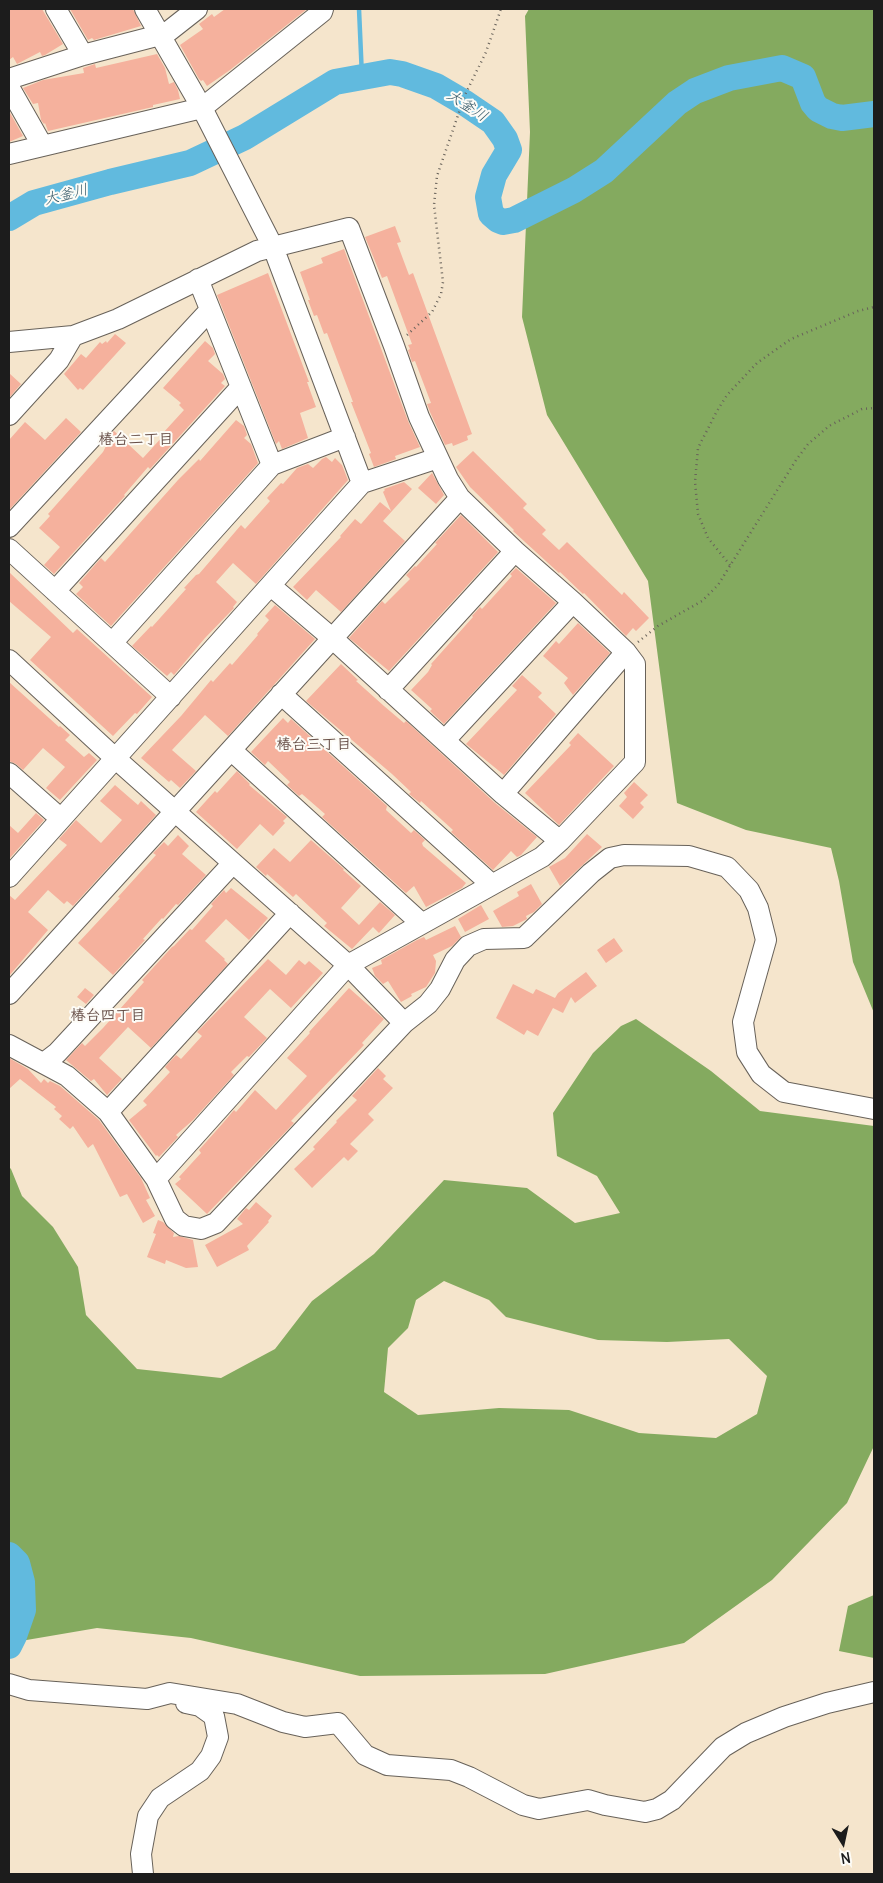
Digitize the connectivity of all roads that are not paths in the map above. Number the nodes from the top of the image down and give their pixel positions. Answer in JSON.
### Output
{"nodes":[{"id":1,"x":56,"y":9,"type":"edge"},
{"id":2,"x":145,"y":9,"type":"edge"},
{"id":3,"x":197,"y":9,"type":"edge"},
{"id":4,"x":322,"y":9,"type":"edge"},
{"id":5,"x":160,"y":35,"type":"junction"},
{"id":6,"x":83,"y":55,"type":"junction"},
{"id":7,"x":9,"y":79,"type":"edge"},
{"id":8,"x":9,"y":87,"type":"edge"},
{"id":9,"x":202,"y":108,"type":"junction"},
{"id":10,"x":42,"y":145,"type":"junction"},
{"id":11,"x":9,"y":154,"type":"edge"},
{"id":12,"x":273,"y":247,"type":"junction"},
{"id":13,"x":198,"y":279,"type":"junction"},
{"id":14,"x":210,"y":310,"type":"junction"},
{"id":15,"x":73,"y":336,"type":"junction"},
{"id":16,"x":9,"y":342,"type":"edge"},
{"id":17,"x":241,"y":387,"type":"junction"},
{"id":18,"x":9,"y":415,"type":"edge"},
{"id":19,"x":345,"y":437,"type":"junction"},
{"id":20,"x":438,"y":458,"type":"junction"},
{"id":21,"x":272,"y":465,"type":"junction"},
{"id":22,"x":362,"y":483,"type":"junction"},
{"id":23,"x":460,"y":498,"type":"junction"},
{"id":24,"x":9,"y":527,"type":"edge"},
{"id":25,"x":9,"y":549,"type":"edge"},
{"id":26,"x":515,"y":551,"type":"junction"},
{"id":27,"x":271,"y":586,"type":"junction"},
{"id":28,"x":55,"y":591,"type":"junction"},
{"id":29,"x":573,"y":602,"type":"junction"},
{"id":30,"x":332,"y":638,"type":"junction"},
{"id":31,"x":112,"y":643,"type":"junction"},
{"id":32,"x":626,"y":652,"type":"junction"},
{"id":33,"x":9,"y":660,"type":"edge"},
{"id":34,"x":388,"y":690,"type":"junction"},
{"id":35,"x":281,"y":694,"type":"junction"},
{"id":36,"x":171,"y":697,"type":"junction"},
{"id":37,"x":445,"y":740,"type":"junction"},
{"id":38,"x":231,"y":750,"type":"junction"},
{"id":39,"x":116,"y":759,"type":"junction"},
{"id":40,"x":9,"y":773,"type":"edge"},
{"id":41,"x":503,"y":794,"type":"junction"},
{"id":42,"x":175,"y":812,"type":"junction"},
{"id":43,"x":61,"y":819,"type":"junction"},
{"id":44,"x":560,"y":841,"type":"junction"},
{"id":45,"x":233,"y":863,"type":"junction"},
{"id":46,"x":9,"y":877,"type":"edge"},
{"id":47,"x":491,"y":884,"type":"junction"},
{"id":48,"x":290,"y":913,"type":"junction"},
{"id":49,"x":421,"y":923,"type":"junction"},
{"id":50,"x":348,"y":965,"type":"junction"},
{"id":51,"x":9,"y":994,"type":"edge"},
{"id":52,"x":404,"y":1023,"type":"junction"},
{"id":53,"x":9,"y":1045,"type":"edge"},
{"id":54,"x":44,"y":1064,"type":"junction"},
{"id":55,"x":874,"y":1109,"type":"edge"},
{"id":56,"x":108,"y":1112,"type":"junction"},
{"id":57,"x":156,"y":1179,"type":"junction"},
{"id":58,"x":9,"y":1684,"type":"edge"},
{"id":59,"x":874,"y":1692,"type":"edge"},
{"id":60,"x":147,"y":1699,"type":"junction"},
{"id":61,"x":143,"y":1874,"type":"edge"}],
"edges":[{"from":1,"to":6,"type":"street"},
{"from":2,"to":5,"type":"street"},
{"from":3,"to":5,"type":"street"},
{"from":4,"to":9,"type":"street"},
{"from":5,"to":6,"type":"street"},
{"from":5,"to":9,"type":"street"},
{"from":6,"to":7,"type":"street"},
{"from":8,"to":10,"type":"street"},
{"from":9,"to":10,"type":"street"},
{"from":9,"to":12,"type":"street"},
{"from":10,"to":11,"type":"street"},
{"from":12,"to":13,"type":"street"},
{"from":12,"to":19,"type":"street"},
{"from":12,"to":20,"type":"street"},
{"from":13,"to":14,"type":"street"},
{"from":13,"to":15,"type":"street"},
{"from":14,"to":17,"type":"street"},
{"from":14,"to":24,"type":"street"},
{"from":15,"to":16,"type":"street"},
{"from":15,"to":18,"type":"street"},
{"from":17,"to":21,"type":"street"},
{"from":17,"to":28,"type":"street"},
{"from":19,"to":21,"type":"street"},
{"from":19,"to":22,"type":"street"},
{"from":20,"to":22,"type":"street"},
{"from":20,"to":23,"type":"street"},
{"from":21,"to":31,"type":"street"},
{"from":22,"to":27,"type":"street"},
{"from":23,"to":26,"type":"street"},
{"from":23,"to":30,"type":"street"},
{"from":25,"to":28,"type":"street"},
{"from":26,"to":29,"type":"street"},
{"from":26,"to":34,"type":"street"},
{"from":27,"to":30,"type":"street"},
{"from":27,"to":36,"type":"street"},
{"from":28,"to":31,"type":"street"},
{"from":29,"to":32,"type":"street"},
{"from":29,"to":37,"type":"street"},
{"from":30,"to":34,"type":"street"},
{"from":30,"to":35,"type":"street"},
{"from":31,"to":36,"type":"street"},
{"from":32,"to":41,"type":"street"},
{"from":32,"to":44,"type":"street"},
{"from":33,"to":39,"type":"street"},
{"from":34,"to":37,"type":"street"},
{"from":35,"to":38,"type":"street"},
{"from":35,"to":47,"type":"street"},
{"from":36,"to":39,"type":"street"},
{"from":37,"to":41,"type":"street"},
{"from":38,"to":42,"type":"street"},
{"from":38,"to":49,"type":"street"},
{"from":39,"to":42,"type":"street"},
{"from":39,"to":43,"type":"street"},
{"from":40,"to":43,"type":"street"},
{"from":41,"to":44,"type":"street"},
{"from":42,"to":45,"type":"street"},
{"from":42,"to":51,"type":"street"},
{"from":43,"to":46,"type":"street"},
{"from":44,"to":47,"type":"street"},
{"from":45,"to":48,"type":"street"},
{"from":45,"to":54,"type":"street"},
{"from":47,"to":49,"type":"street"},
{"from":48,"to":50,"type":"street"},
{"from":48,"to":56,"type":"street"},
{"from":49,"to":50,"type":"street"},
{"from":50,"to":52,"type":"street"},
{"from":50,"to":57,"type":"street"},
{"from":52,"to":55,"type":"street"},
{"from":52,"to":57,"type":"street"},
{"from":53,"to":54,"type":"street"},
{"from":54,"to":56,"type":"street"},
{"from":56,"to":57,"type":"street"},
{"from":58,"to":60,"type":"street"},
{"from":59,"to":60,"type":"street"},
{"from":60,"to":61,"type":"street"}]}
